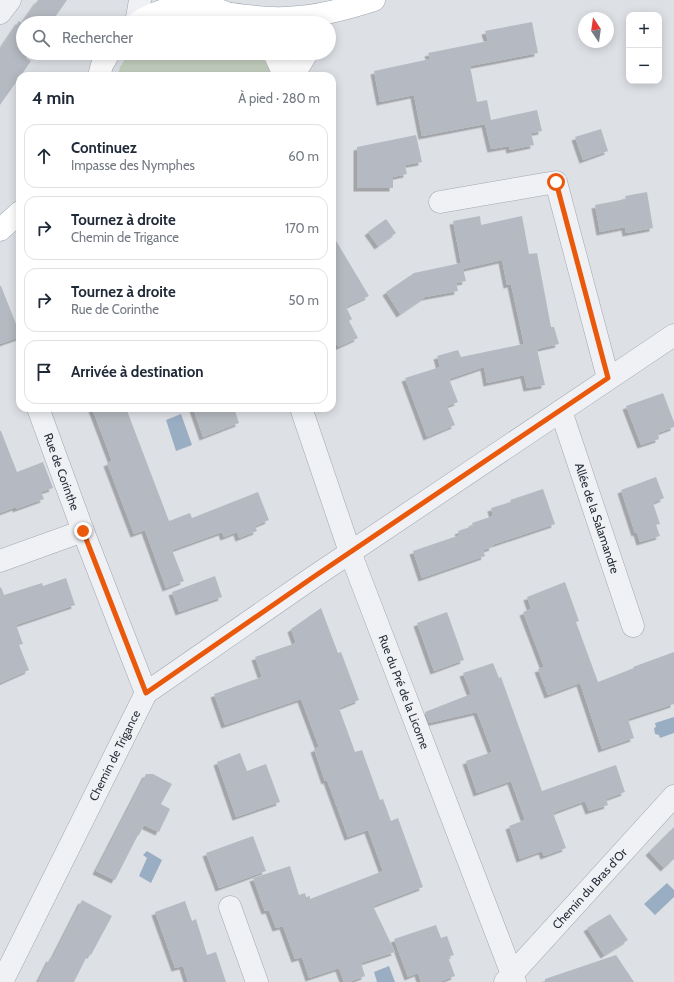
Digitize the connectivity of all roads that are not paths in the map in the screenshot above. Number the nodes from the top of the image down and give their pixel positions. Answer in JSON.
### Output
{"nodes":[{"id":1,"x":10,"y":0,"type":"edge"},
{"id":2,"x":140,"y":0,"type":"edge"},
{"id":3,"x":374,"y":0,"type":"edge"},
{"id":4,"x":188,"y":3,"type":"edge"},
{"id":5,"x":351,"y":8,"type":"junction"},
{"id":6,"x":0,"y":14,"type":"edge"},
{"id":7,"x":137,"y":16,"type":"edge"},
{"id":8,"x":148,"y":16,"type":"edge"},
{"id":9,"x":233,"y":16,"type":"edge"},
{"id":10,"x":309,"y":16,"type":"edge"},
{"id":11,"x":336,"y":22,"type":"edge"},
{"id":12,"x":105,"y":60,"type":"edge"},
{"id":13,"x":277,"y":60,"type":"edge"},
{"id":14,"x":303,"y":60,"type":"edge"},
{"id":15,"x":100,"y":72,"type":"edge"},
{"id":16,"x":282,"y":72,"type":"edge"},
{"id":17,"x":295,"y":72,"type":"edge"},
{"id":18,"x":440,"y":202,"type":"dead end"},
{"id":19,"x":16,"y":216,"type":"edge"},
{"id":20,"x":0,"y":230,"type":"edge"},
{"id":21,"x":674,"y":335,"type":"edge"},
{"id":22,"x":608,"y":378,"type":"junction"},
{"id":23,"x":561,"y":411,"type":"junction"},
{"id":24,"x":39,"y":412,"type":"edge"},
{"id":25,"x":301,"y":412,"type":"edge"},
{"id":26,"x":83,"y":531,"type":"junction"},
{"id":27,"x":350,"y":552,"type":"junction"},
{"id":28,"x":0,"y":561,"type":"edge"},
{"id":29,"x":633,"y":626,"type":"dead end"},
{"id":30,"x":146,"y":693,"type":"junction"},
{"id":31,"x":674,"y":796,"type":"edge"},
{"id":32,"x":230,"y":907,"type":"dead end"},
{"id":33,"x":511,"y":979,"type":"edge"},
{"id":34,"x":2,"y":982,"type":"edge"},
{"id":35,"x":257,"y":982,"type":"edge"}],
"edges":[{"from":1,"to":6,"type":"street"},
{"from":2,"to":7,"type":"street"},
{"from":3,"to":5,"type":"main road"},
{"from":4,"to":8,"type":"main road"},
{"from":4,"to":9,"type":"main road"},
{"from":5,"to":10,"type":"main road"},
{"from":5,"to":11,"type":"main road"},
{"from":12,"to":15,"type":"main road"},
{"from":13,"to":16,"type":"main road"},
{"from":14,"to":17,"type":"main road"},
{"from":18,"to":22,"type":"street"},
{"from":19,"to":20,"type":"main road"},
{"from":21,"to":22,"type":"street","name":"Chemin de Trigance"},
{"from":22,"to":23,"type":"street","name":"Chemin de Trigance"},
{"from":23,"to":27,"type":"street","name":"Chemin de Trigance"},
{"from":23,"to":29,"type":"street","name":"Allée de la Salamandre"},
{"from":24,"to":26,"type":"street","name":"Rue de Corinthe"},
{"from":25,"to":27,"type":"street","name":"Rue du Pré de la Licorne"},
{"from":26,"to":28,"type":"street"},
{"from":26,"to":30,"type":"street","name":"Rue de Corinthe"},
{"from":27,"to":30,"type":"street","name":"Chemin de Trigance"},
{"from":27,"to":33,"type":"street","name":"Rue du Pré de la Licorne"},
{"from":30,"to":34,"type":"street","name":"Chemin de Trigance"},
{"from":31,"to":33,"type":"street","name":"Chemin du Bras d'Or"},
{"from":32,"to":35,"type":"street"}]}
